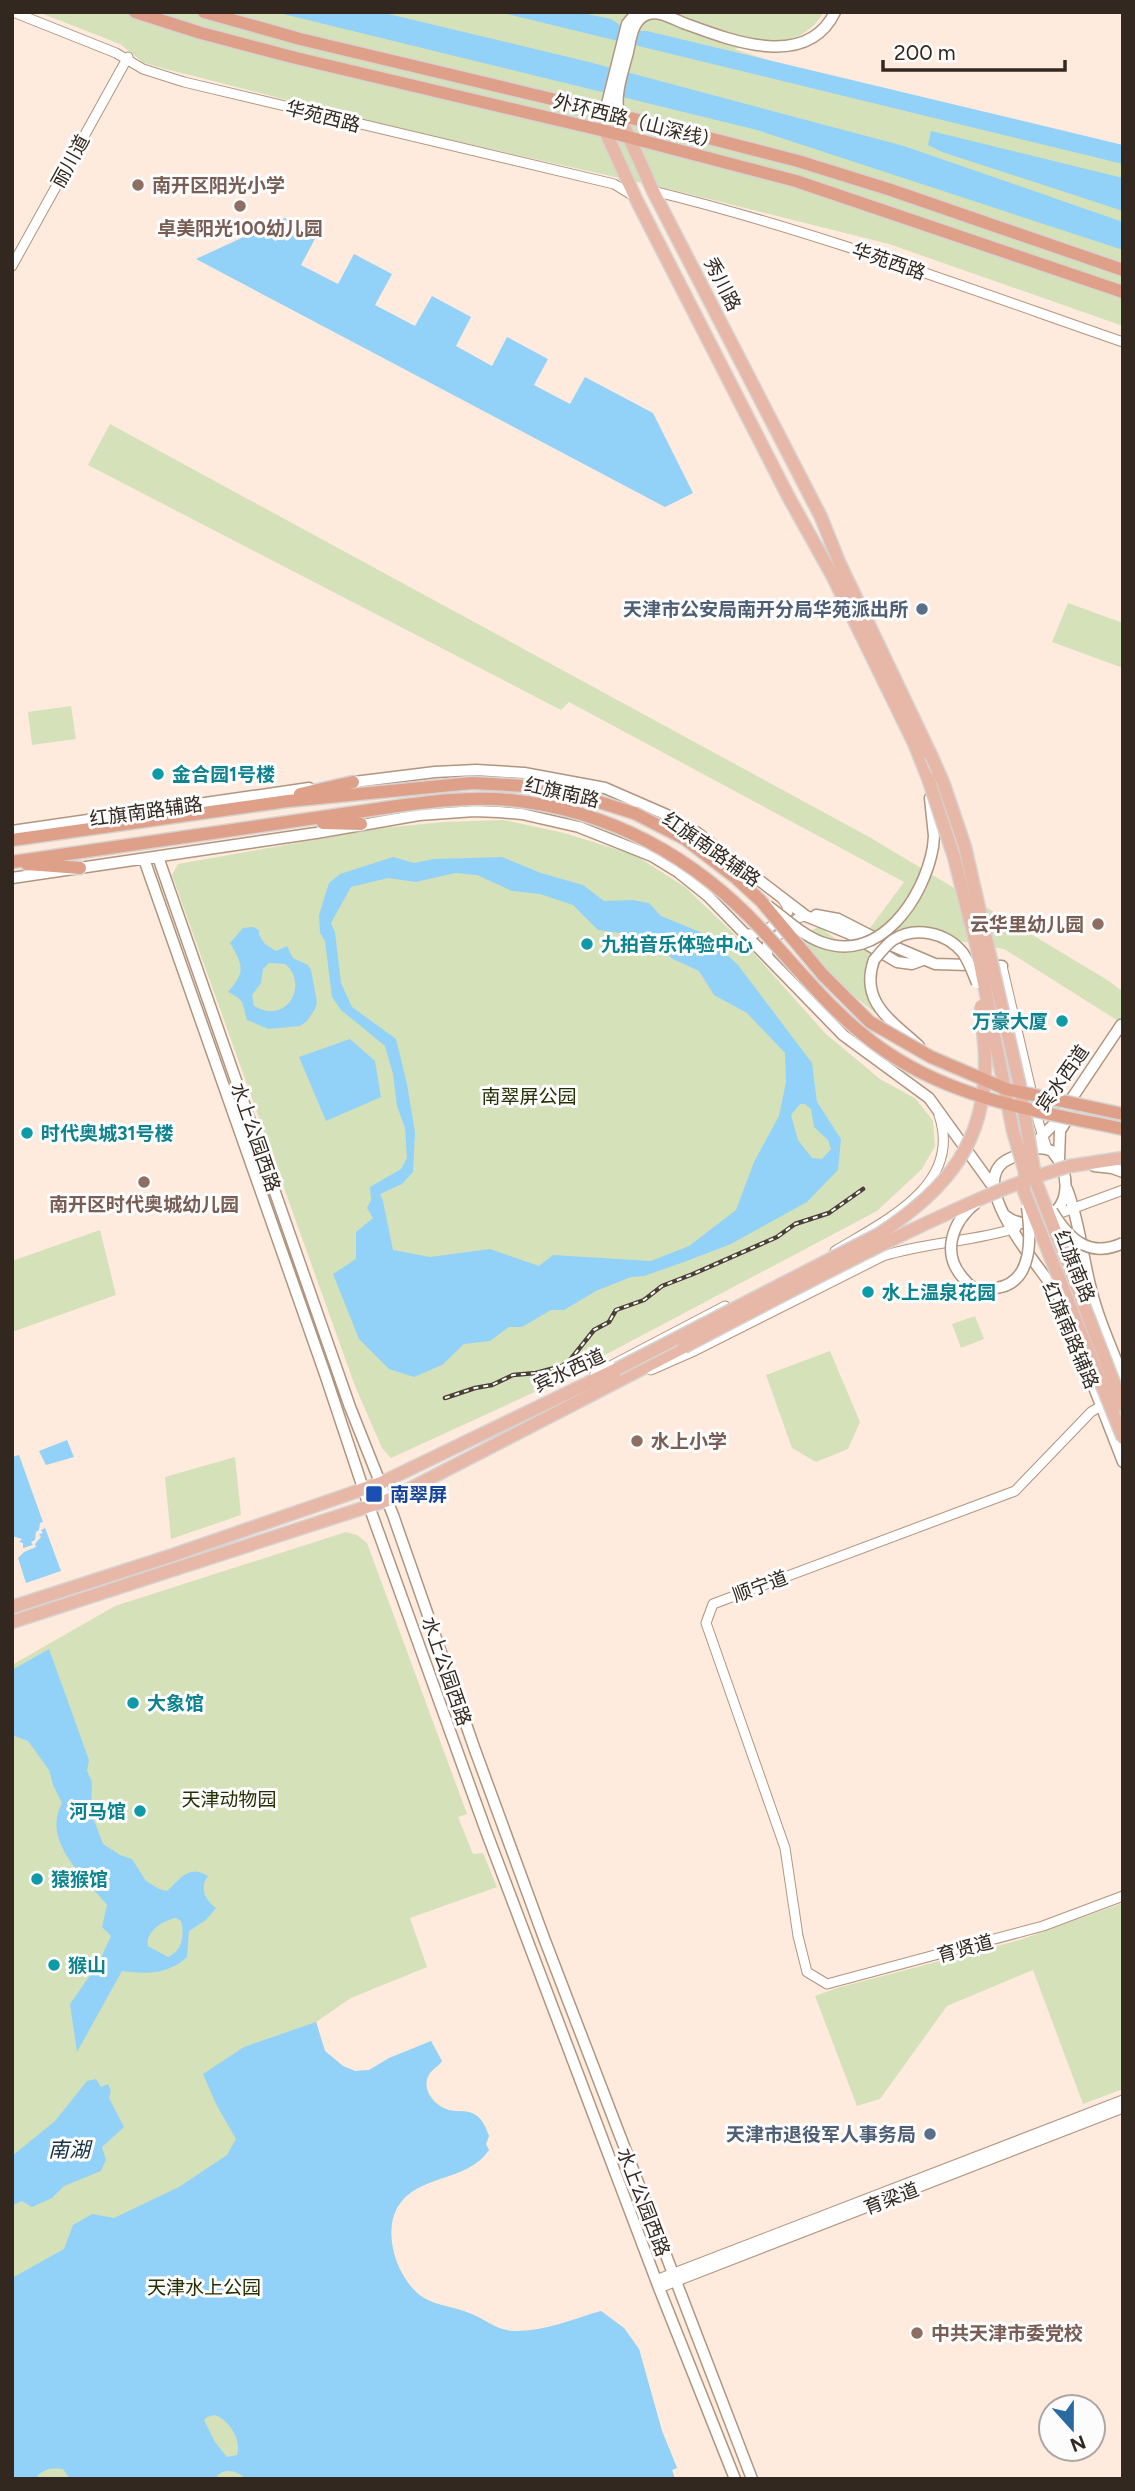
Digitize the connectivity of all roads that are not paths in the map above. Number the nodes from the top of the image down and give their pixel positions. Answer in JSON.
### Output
{"nodes":[{"id":1,"x":13,"y":12,"type":"edge"},
{"id":2,"x":23,"y":12,"type":"edge"},
{"id":3,"x":135,"y":12,"type":"edge"},
{"id":4,"x":204,"y":12,"type":"edge"},
{"id":5,"x":637,"y":12,"type":"edge"},
{"id":6,"x":668,"y":12,"type":"edge"},
{"id":7,"x":833,"y":12,"type":"edge"},
{"id":8,"x":631,"y":25,"type":"junction"},
{"id":9,"x":125,"y":57,"type":"junction"},
{"id":10,"x":613,"y":97,"type":"junction"},
{"id":11,"x":605,"y":112,"type":"junction"},
{"id":12,"x":619,"y":115,"type":"junction"},
{"id":13,"x":605,"y":131,"type":"junction"},
{"id":14,"x":628,"y":137,"type":"junction"},
{"id":15,"x":645,"y":175,"type":"junction"},
{"id":16,"x":625,"y":177,"type":"junction"},
{"id":17,"x":653,"y":191,"type":"junction"},
{"id":18,"x":637,"y":201,"type":"junction"},
{"id":19,"x":12,"y":260,"type":"edge"},
{"id":20,"x":12,"y":266,"type":"edge"},
{"id":21,"x":1123,"y":270,"type":"edge"},
{"id":22,"x":1123,"y":292,"type":"edge"},
{"id":23,"x":1123,"y":342,"type":"edge"},
{"id":24,"x":931,"y":755,"type":"joint"},
{"id":25,"x":928,"y":778,"type":"junction"},
{"id":26,"x":353,"y":782,"type":"junction"},
{"id":27,"x":288,"y":801,"type":"junction"},
{"id":28,"x":288,"y":822,"type":"junction"},
{"id":29,"x":361,"y":824,"type":"junction"},
{"id":30,"x":12,"y":831,"type":"edge"},
{"id":31,"x":12,"y":841,"type":"edge"},
{"id":32,"x":158,"y":857,"type":"junction"},
{"id":33,"x":144,"y":859,"type":"junction"},
{"id":34,"x":12,"y":863,"type":"edge"},
{"id":35,"x":80,"y":868,"type":"junction"},
{"id":36,"x":12,"y":878,"type":"edge"},
{"id":37,"x":963,"y":894,"type":"junction"},
{"id":38,"x":782,"y":897,"type":"junction"},
{"id":39,"x":761,"y":901,"type":"junction"},
{"id":40,"x":806,"y":916,"type":"junction"},
{"id":41,"x":746,"y":934,"type":"junction"},
{"id":42,"x":768,"y":957,"type":"junction"},
{"id":43,"x":1002,"y":967,"type":"joint"},
{"id":44,"x":977,"y":984,"type":"junction"},
{"id":45,"x":981,"y":1006,"type":"junction"},
{"id":46,"x":1122,"y":1030,"type":"edge"},
{"id":47,"x":931,"y":1057,"type":"junction"},
{"id":48,"x":1035,"y":1106,"type":"junction"},
{"id":49,"x":936,"y":1107,"type":"junction"},
{"id":50,"x":1062,"y":1112,"type":"junction"},
{"id":51,"x":1123,"y":1114,"type":"edge"},
{"id":52,"x":1123,"y":1129,"type":"edge"},
{"id":53,"x":1013,"y":1131,"type":"junction"},
{"id":54,"x":1042,"y":1138,"type":"junction"},
{"id":55,"x":1029,"y":1149,"type":"junction"},
{"id":56,"x":1047,"y":1149,"type":"junction"},
{"id":57,"x":1123,"y":1157,"type":"edge"},
{"id":58,"x":1065,"y":1164,"type":"junction"},
{"id":59,"x":1123,"y":1172,"type":"edge"},
{"id":60,"x":1035,"y":1177,"type":"junction"},
{"id":61,"x":1066,"y":1188,"type":"junction"},
{"id":62,"x":1123,"y":1190,"type":"edge"},
{"id":63,"x":991,"y":1191,"type":"junction"},
{"id":64,"x":1024,"y":1191,"type":"junction"},
{"id":65,"x":1074,"y":1208,"type":"junction"},
{"id":66,"x":1055,"y":1215,"type":"junction"},
{"id":67,"x":1006,"y":1216,"type":"junction"},
{"id":68,"x":1029,"y":1224,"type":"junction"},
{"id":69,"x":1012,"y":1230,"type":"junction"},
{"id":70,"x":1123,"y":1243,"type":"edge"},
{"id":71,"x":618,"y":1375,"type":"junction"},
{"id":72,"x":1123,"y":1377,"type":"edge"},
{"id":73,"x":555,"y":1397,"type":"junction"},
{"id":74,"x":1101,"y":1406,"type":"junction"},
{"id":75,"x":1123,"y":1406,"type":"edge"},
{"id":76,"x":1123,"y":1438,"type":"edge"},
{"id":77,"x":1123,"y":1462,"type":"edge"},
{"id":78,"x":381,"y":1483,"type":"junction"},
{"id":79,"x":363,"y":1490,"type":"junction"},
{"id":80,"x":388,"y":1500,"type":"junction"},
{"id":81,"x":369,"y":1506,"type":"junction"},
{"id":82,"x":12,"y":1607,"type":"edge"},
{"id":83,"x":12,"y":1622,"type":"edge"},
{"id":84,"x":1123,"y":1896,"type":"edge"},
{"id":85,"x":807,"y":1972,"type":"joint"},
{"id":86,"x":1123,"y":2100,"type":"edge"},
{"id":87,"x":1123,"y":2108,"type":"edge"},
{"id":88,"x":674,"y":2278,"type":"junction"},
{"id":89,"x":658,"y":2284,"type":"junction"},
{"id":90,"x":735,"y":2479,"type":"edge"},
{"id":91,"x":752,"y":2479,"type":"edge"}],
"edges":[{"from":1,"to":9,"type":"street","name":"华苑西路"},
{"from":2,"to":9,"type":"street","name":"华苑西路"},
{"from":3,"to":13,"type":"highway","name":"外环西路（山深线）"},
{"from":4,"to":11,"type":"highway","name":"外环西路（山深线）"},
{"from":5,"to":8,"type":"main road","name":"秀川路"},
{"from":6,"to":7,"type":"main road"},
{"from":7,"to":8,"type":"main road"},
{"from":8,"to":10,"type":"main road","name":"秀川路"},
{"from":9,"to":16,"type":"street","name":"华苑西路"},
{"from":9,"to":18,"type":"street","name":"华苑西路"},
{"from":9,"to":19,"type":"street","name":"丽川道"},
{"from":9,"to":20,"type":"street","name":"丽川道"},
{"from":10,"to":11,"type":"main road","name":"秀川路"},
{"from":10,"to":12,"type":"main road","name":"秀川路"},
{"from":11,"to":12,"type":"highway","name":"外环西路（山深线）"},
{"from":11,"to":13,"type":"main road","name":"秀川路"},
{"from":12,"to":14,"type":"main road","name":"秀川路"},
{"from":12,"to":21,"type":"highway","name":"外环西路（山深线）"},
{"from":13,"to":14,"type":"highway","name":"外环西路（山深线）"},
{"from":13,"to":16,"type":"main road","name":"秀川路"},
{"from":14,"to":15,"type":"main road","name":"秀川路"},
{"from":14,"to":22,"type":"highway","name":"外环西路（山深线）"},
{"from":15,"to":16,"type":"main road"},
{"from":15,"to":17,"type":"main road","name":"秀川路"},
{"from":16,"to":18,"type":"main road","name":"秀川路"},
{"from":17,"to":23,"type":"street","name":"华苑西路"},
{"from":17,"to":24,"type":"main road","name":"秀川路"},
{"from":18,"to":25,"type":"main road","name":"秀川路"},
{"from":24,"to":60,"type":"main road","name":"红旗南路","bridge":true},
{"from":25,"to":37,"type":"main road","name":"红旗南路","bridge":true},
{"from":25,"to":39,"type":"main road","bridge":true},
{"from":26,"to":27,"type":"highway"},
{"from":26,"to":30,"type":"main road","name":"红旗南路辅路"},
{"from":26,"to":38,"type":"main road","name":"红旗南路辅路"},
{"from":27,"to":31,"type":"highway","name":"红旗南路"},
{"from":27,"to":39,"type":"highway","name":"红旗南路","bridge":true},
{"from":28,"to":29,"type":"highway"},
{"from":28,"to":34,"type":"highway","name":"红旗南路"},
{"from":28,"to":52,"type":"highway","name":"红旗南路","bridge":true},
{"from":29,"to":32,"type":"main road","name":"红旗南路辅路"},
{"from":29,"to":41,"type":"main road","name":"红旗南路辅路"},
{"from":32,"to":33,"type":"main road","name":"红旗南路辅路"},
{"from":32,"to":78,"type":"main road","name":"水上公园西路"},
{"from":33,"to":35,"type":"main road","name":"红旗南路辅路"},
{"from":33,"to":79,"type":"main road","name":"水上公园西路"},
{"from":34,"to":35,"type":"highway"},
{"from":35,"to":36,"type":"main road","name":"红旗南路辅路"},
{"from":37,"to":44,"type":"main road","bridge":true},
{"from":37,"to":53,"type":"main road","name":"红旗南路","bridge":true},
{"from":38,"to":40,"type":"main road","name":"红旗南路辅路"},
{"from":38,"to":41,"type":"street"},
{"from":39,"to":47,"type":"highway","name":"红旗南路","bridge":true},
{"from":40,"to":42,"type":"street"},
{"from":40,"to":43,"type":"main road"},
{"from":41,"to":42,"type":"main road","name":"红旗南路辅路"},
{"from":42,"to":49,"type":"main road","name":"红旗南路辅路"},
{"from":43,"to":48,"type":"street"},
{"from":44,"to":45,"type":"main road"},
{"from":44,"to":47,"type":"main road","bridge":true},
{"from":45,"to":53,"type":"main road","bridge":true},
{"from":45,"to":71,"type":"main road","name":"宾水西道","bridge":true},
{"from":46,"to":50,"type":"main road","name":"宾水西道"},
{"from":46,"to":58,"type":"main road","name":"宾水西道"},
{"from":47,"to":51,"type":"highway","name":"红旗南路","bridge":true},
{"from":48,"to":50,"type":"main road"},
{"from":48,"to":54,"type":"street"},
{"from":49,"to":63,"type":"main road","name":"红旗南路辅路"},
{"from":49,"to":73,"type":"street"},
{"from":50,"to":54,"type":"main road","name":"宾水西道"},
{"from":53,"to":64,"type":"main road","name":"红旗南路","bridge":true},
{"from":54,"to":55,"type":"main road","name":"宾水西道"},
{"from":54,"to":56,"type":"street"},
{"from":55,"to":56,"type":"main road"},
{"from":55,"to":63,"type":"main road","name":"宾水西道"},
{"from":56,"to":58,"type":"main road"},
{"from":57,"to":58,"type":"main road","name":"宾水西道"},
{"from":58,"to":59,"type":"main road"},
{"from":58,"to":61,"type":"main road","name":"红旗南路辅路"},
{"from":58,"to":63,"type":"main road","name":"宾水西道","bridge":true},
{"from":60,"to":70,"type":"main road","bridge":true},
{"from":60,"to":75,"type":"main road","name":"红旗南路","bridge":true},
{"from":61,"to":65,"type":"main road","name":"红旗南路辅路"},
{"from":61,"to":66,"type":"main road"},
{"from":62,"to":65,"type":"street"},
{"from":63,"to":64,"type":"main road","bridge":true},
{"from":63,"to":67,"type":"main road","name":"红旗南路辅路"},
{"from":63,"to":71,"type":"main road","name":"宾水西道","bridge":true},
{"from":64,"to":76,"type":"main road","name":"红旗南路","bridge":true},
{"from":65,"to":66,"type":"street"},
{"from":65,"to":72,"type":"main road","name":"红旗南路辅路"},
{"from":66,"to":68,"type":"main road"},
{"from":67,"to":68,"type":"main road"},
{"from":67,"to":69,"type":"main road","name":"红旗南路辅路"},
{"from":68,"to":69,"type":"street"},
{"from":69,"to":71,"type":"street"},
{"from":69,"to":74,"type":"main road","name":"红旗南路辅路"},
{"from":71,"to":73,"type":"main road","name":"宾水西道"},
{"from":71,"to":80,"type":"main road","name":"宾水西道"},
{"from":73,"to":78,"type":"main road","name":"宾水西道"},
{"from":74,"to":77,"type":"main road","name":"红旗南路辅路"},
{"from":74,"to":85,"type":"street","name":"顺宁道"},
{"from":78,"to":79,"type":"main road","name":"宾水西道"},
{"from":78,"to":80,"type":"main road","name":"水上公园西路"},
{"from":79,"to":81,"type":"main road","name":"水上公园西路"},
{"from":79,"to":82,"type":"main road","name":"宾水西道"},
{"from":80,"to":81,"type":"main road","name":"宾水西道"},
{"from":80,"to":88,"type":"main road","name":"水上公园西路"},
{"from":81,"to":83,"type":"main road","name":"宾水西道"},
{"from":81,"to":89,"type":"main road","name":"水上公园西路"},
{"from":84,"to":85,"type":"street","name":"育贤道"},
{"from":86,"to":88,"type":"street"},
{"from":87,"to":88,"type":"street","name":"育梁道"},
{"from":88,"to":89,"type":"street","name":"育梁道"},
{"from":88,"to":91,"type":"main road","name":"水上公园西路"},
{"from":89,"to":90,"type":"main road","name":"水上公园西路"}]}
